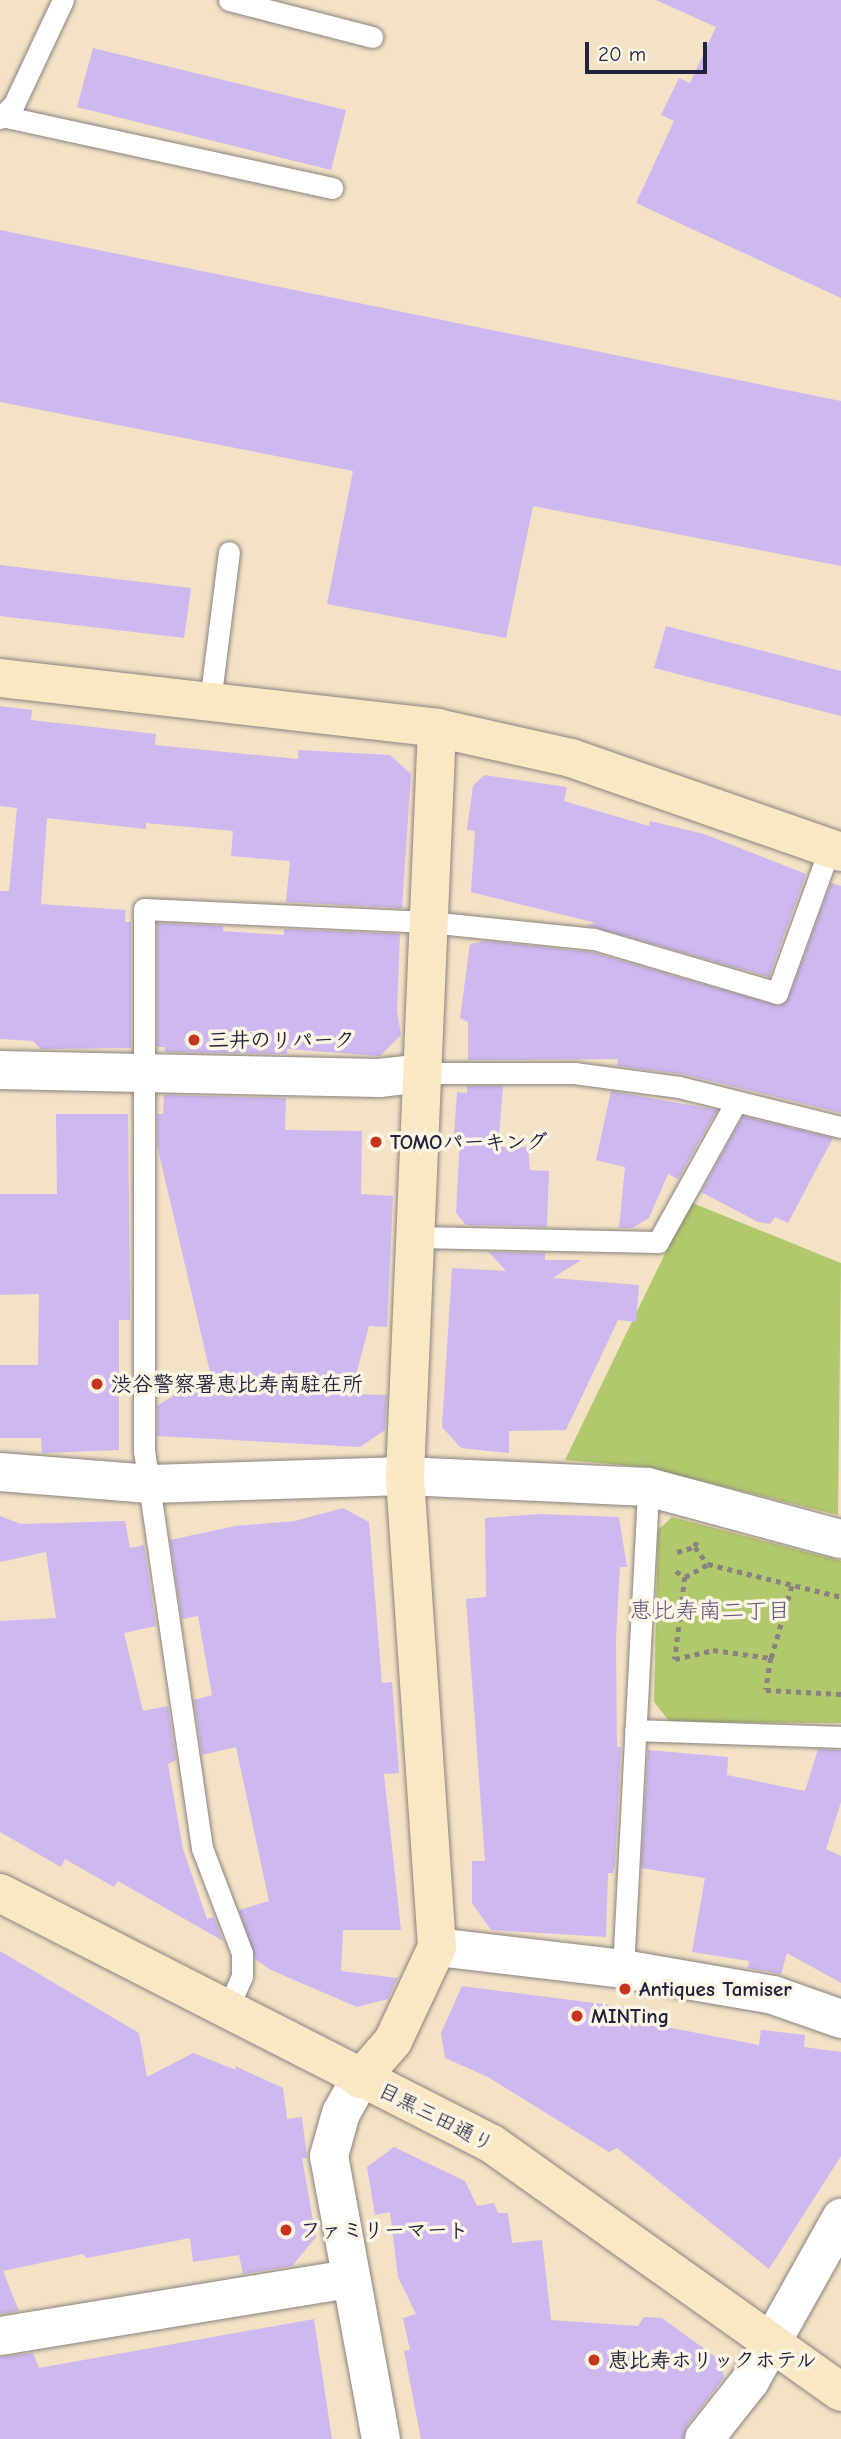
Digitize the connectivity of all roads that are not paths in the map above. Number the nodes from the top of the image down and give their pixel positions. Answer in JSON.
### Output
{"nodes":[{"id":1,"x":62,"y":0,"type":"edge"},
{"id":2,"x":229,"y":0,"type":"edge"},
{"id":3,"x":372,"y":37,"type":"dead end"},
{"id":4,"x":1,"y":117,"type":"edge"},
{"id":5,"x":332,"y":188,"type":"dead end"},
{"id":6,"x":229,"y":552,"type":"dead end"},
{"id":7,"x":0,"y":678,"type":"edge"},
{"id":8,"x":210,"y":702,"type":"junction"},
{"id":9,"x":437,"y":728,"type":"junction"},
{"id":10,"x":835,"y":849,"type":"edge"},
{"id":11,"x":429,"y":922,"type":"junction"},
{"id":12,"x":0,"y":1070,"type":"edge"},
{"id":13,"x":142,"y":1072,"type":"junction"},
{"id":14,"x":423,"y":1073,"type":"junction"},
{"id":15,"x":736,"y":1102,"type":"junction"},
{"id":16,"x":841,"y":1127,"type":"edge"},
{"id":17,"x":416,"y":1237,"type":"junction"},
{"id":18,"x":0,"y":1472,"type":"edge"},
{"id":19,"x":405,"y":1476,"type":"junction"},
{"id":20,"x":150,"y":1484,"type":"junction"},
{"id":21,"x":648,"y":1487,"type":"junction"},
{"id":22,"x":841,"y":1539,"type":"edge"},
{"id":23,"x":635,"y":1730,"type":"junction"},
{"id":24,"x":841,"y":1737,"type":"edge"},
{"id":25,"x":0,"y":1893,"type":"edge"},
{"id":26,"x":437,"y":1947,"type":"junction"},
{"id":27,"x":623,"y":1969,"type":"junction"},
{"id":28,"x":226,"y":2012,"type":"junction"},
{"id":29,"x":841,"y":2019,"type":"edge"},
{"id":30,"x":360,"y":2079,"type":"junction"},
{"id":31,"x":841,"y":2218,"type":"edge"},
{"id":32,"x":348,"y":2279,"type":"junction"},
{"id":33,"x":0,"y":2336,"type":"edge"},
{"id":34,"x":770,"y":2341,"type":"junction"},
{"id":35,"x":841,"y":2392,"type":"edge"},
{"id":36,"x":381,"y":2439,"type":"edge"},
{"id":37,"x":705,"y":2439,"type":"edge"}],
"edges":[{"from":1,"to":4,"type":"lane"},
{"from":2,"to":3,"type":"lane"},
{"from":4,"to":5,"type":"lane"},
{"from":6,"to":8,"type":"lane"},
{"from":7,"to":8,"type":"street"},
{"from":8,"to":9,"type":"street"},
{"from":9,"to":10,"type":"street"},
{"from":9,"to":11,"type":"street"},
{"from":10,"to":11,"type":"lane"},
{"from":11,"to":13,"type":"lane"},
{"from":11,"to":14,"type":"street"},
{"from":12,"to":13,"type":"street"},
{"from":13,"to":14,"type":"street"},
{"from":13,"to":20,"type":"lane"},
{"from":14,"to":15,"type":"lane"},
{"from":14,"to":17,"type":"street"},
{"from":15,"to":16,"type":"lane"},
{"from":15,"to":17,"type":"lane"},
{"from":17,"to":19,"type":"street"},
{"from":18,"to":20,"type":"street"},
{"from":19,"to":20,"type":"street"},
{"from":19,"to":21,"type":"street"},
{"from":19,"to":26,"type":"street"},
{"from":20,"to":28,"type":"lane"},
{"from":21,"to":22,"type":"street"},
{"from":21,"to":23,"type":"lane"},
{"from":23,"to":24,"type":"lane"},
{"from":23,"to":27,"type":"lane"},
{"from":25,"to":28,"type":"street","name":"目黒三田通り"},
{"from":26,"to":27,"type":"street"},
{"from":26,"to":30,"type":"street"},
{"from":27,"to":29,"type":"street"},
{"from":28,"to":30,"type":"street","name":"目黒三田通り"},
{"from":30,"to":32,"type":"street"},
{"from":30,"to":34,"type":"street","name":"目黒三田通り"},
{"from":31,"to":34,"type":"street"},
{"from":32,"to":33,"type":"street"},
{"from":32,"to":36,"type":"street"},
{"from":34,"to":35,"type":"street","name":"目黒三田通り"},
{"from":34,"to":37,"type":"street"}]}
